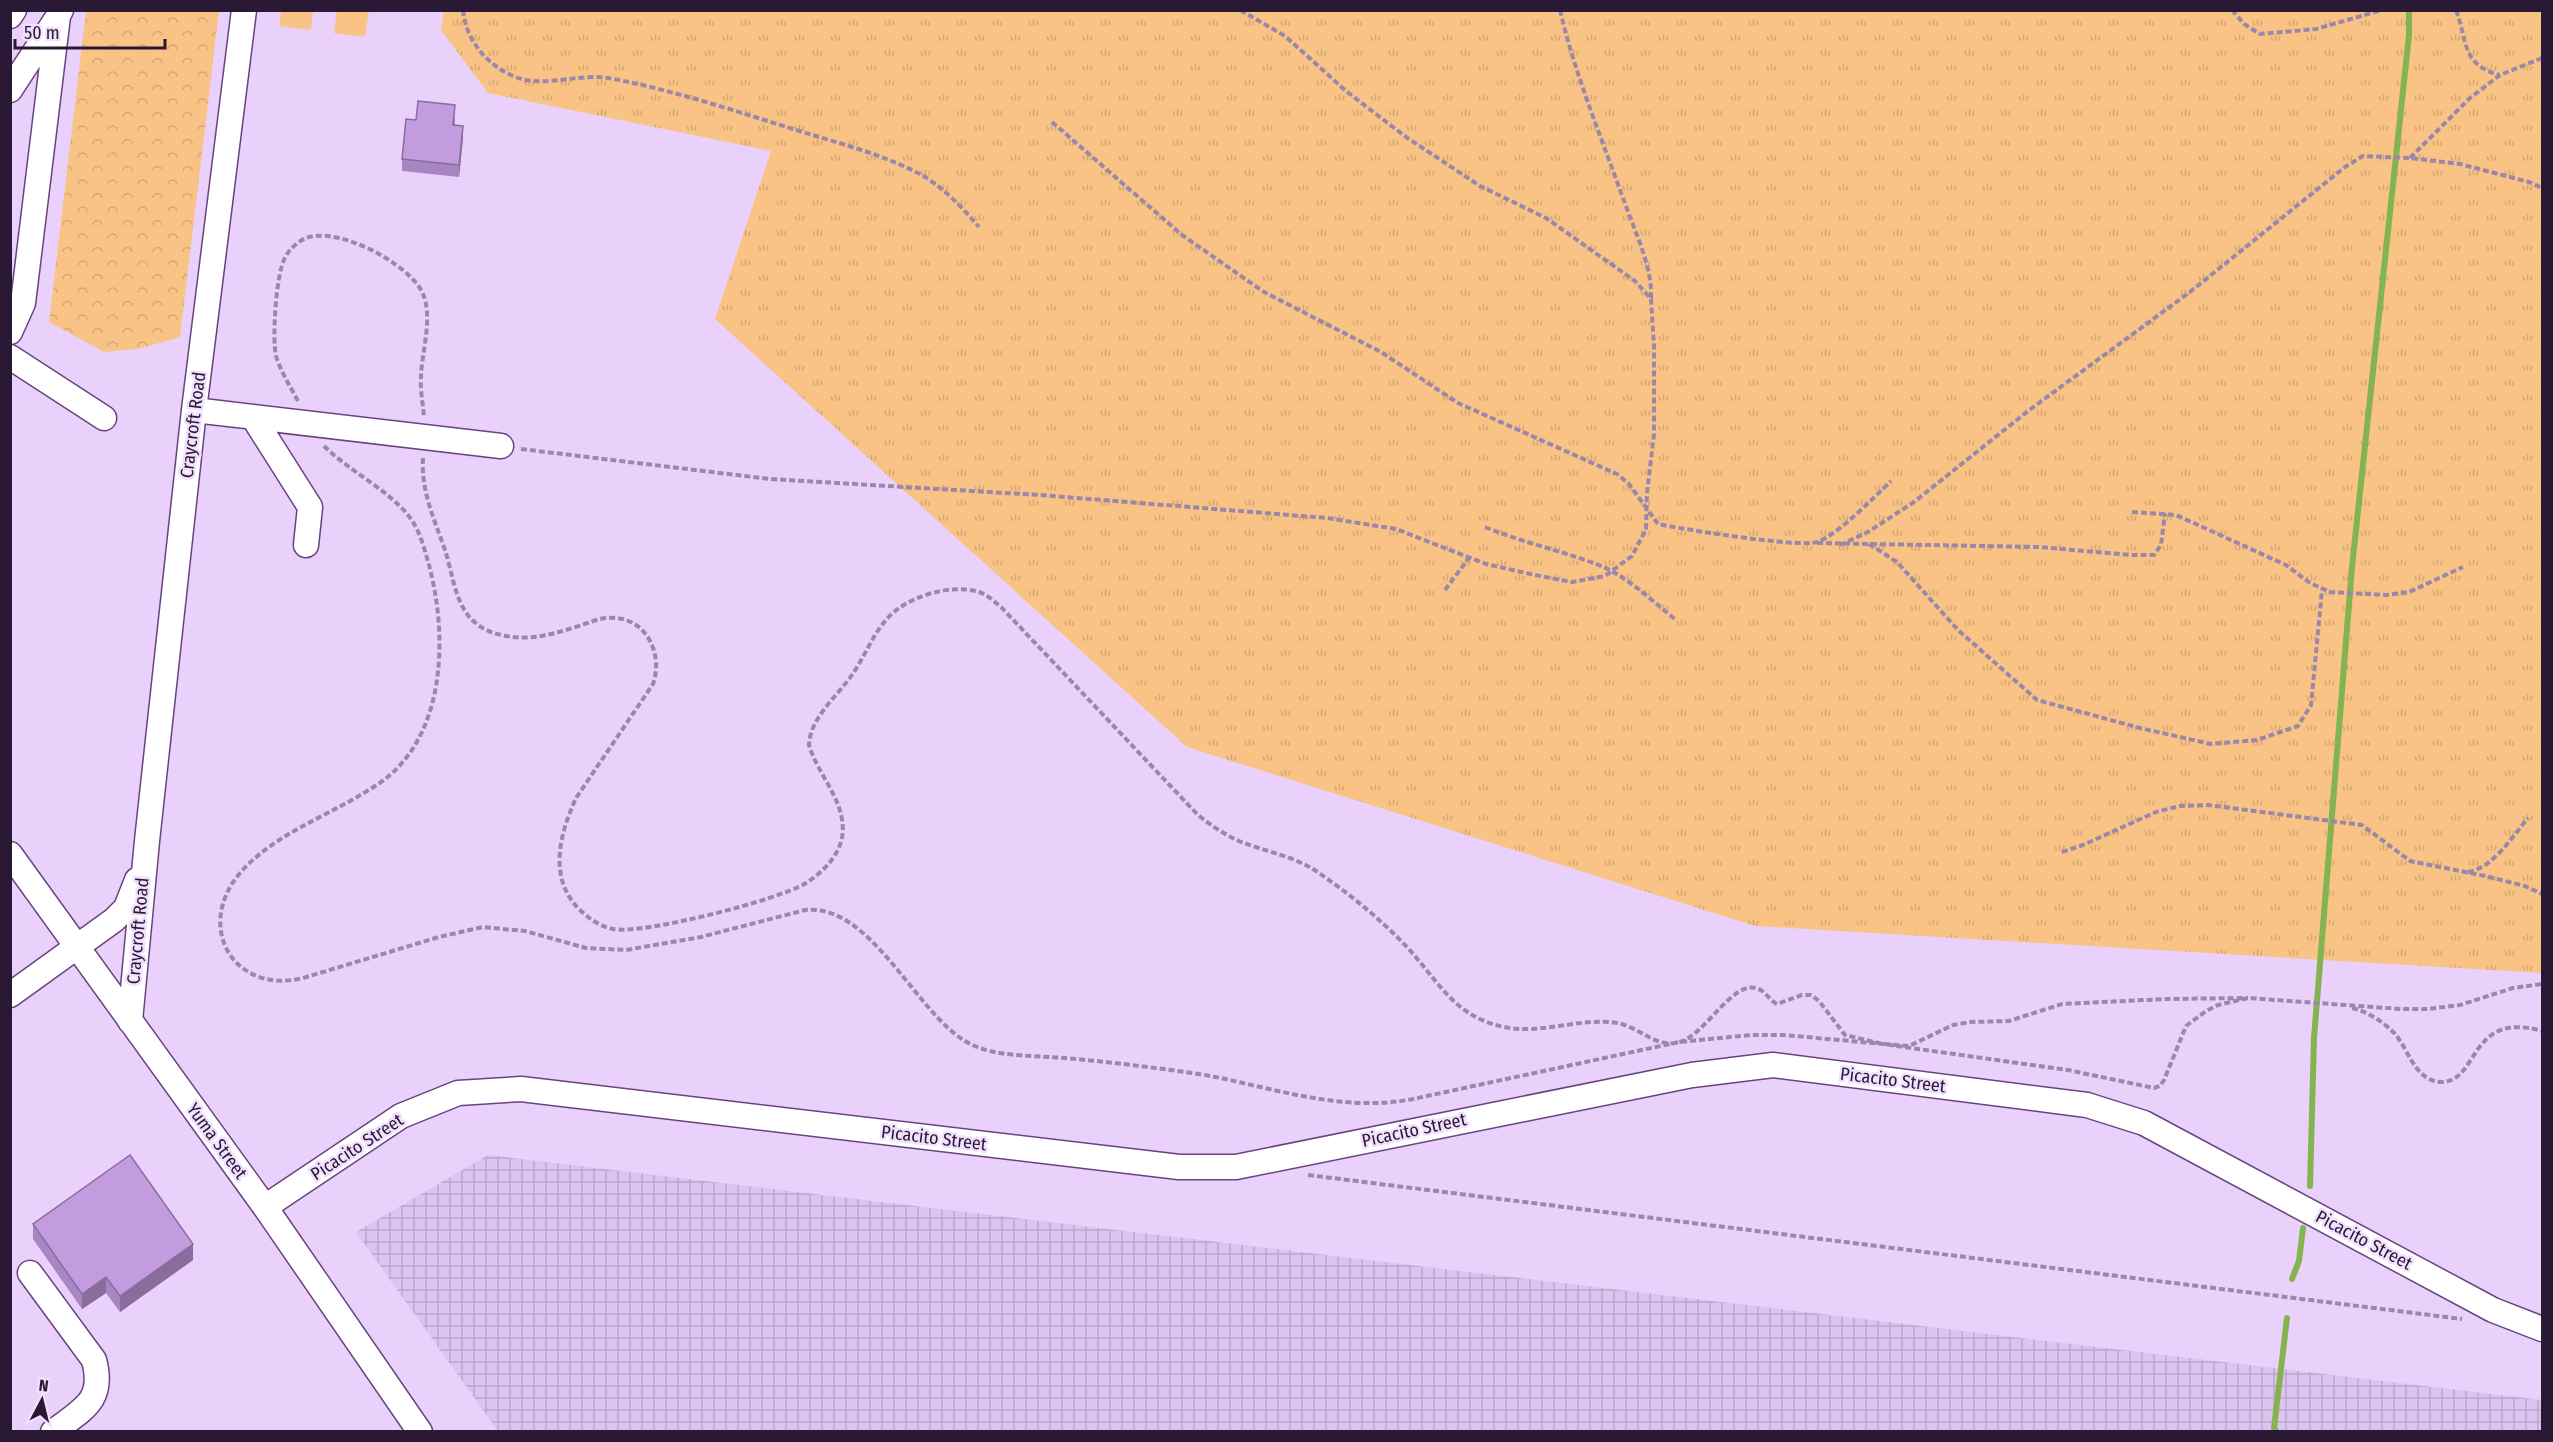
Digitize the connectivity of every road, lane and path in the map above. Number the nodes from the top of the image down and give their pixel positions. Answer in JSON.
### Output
{"nodes":[{"id":1,"x":14,"y":10,"type":"edge"},
{"id":2,"x":244,"y":10,"type":"edge"},
{"id":3,"x":463,"y":10,"type":"edge"},
{"id":4,"x":1240,"y":10,"type":"edge"},
{"id":5,"x":1560,"y":10,"type":"edge"},
{"id":6,"x":2232,"y":10,"type":"edge"},
{"id":7,"x":2382,"y":10,"type":"edge"},
{"id":8,"x":2457,"y":10,"type":"edge"},
{"id":9,"x":2372,"y":12,"type":"edge"},
{"id":10,"x":59,"y":13,"type":"edge"},
{"id":11,"x":10,"y":15,"type":"edge"},
{"id":12,"x":2542,"y":58,"type":"edge"},
{"id":13,"x":2500,"y":75,"type":"junction"},
{"id":14,"x":10,"y":90,"type":"edge"},
{"id":15,"x":1052,"y":122,"type":"dead end"},
{"id":16,"x":2408,"y":158,"type":"junction"},
{"id":17,"x":2542,"y":188,"type":"edge"},
{"id":18,"x":979,"y":227,"type":"dead end"},
{"id":19,"x":1651,"y":299,"type":"junction"},
{"id":20,"x":10,"y":332,"type":"edge"},
{"id":21,"x":10,"y":357,"type":"edge"},
{"id":22,"x":194,"y":410,"type":"junction"},
{"id":23,"x":253,"y":417,"type":"junction"},
{"id":24,"x":104,"y":418,"type":"dead end"},
{"id":25,"x":311,"y":424,"type":"junction"},
{"id":26,"x":425,"y":438,"type":"junction"},
{"id":27,"x":501,"y":446,"type":"joint"},
{"id":28,"x":1891,"y":481,"type":"dead end"},
{"id":29,"x":1647,"y":508,"type":"junction"},
{"id":30,"x":2132,"y":512,"type":"dead end"},
{"id":31,"x":2165,"y":513,"type":"junction"},
{"id":32,"x":1485,"y":527,"type":"dead end"},
{"id":33,"x":1816,"y":543,"type":"junction"},
{"id":34,"x":1869,"y":544,"type":"junction"},
{"id":35,"x":306,"y":545,"type":"dead end"},
{"id":36,"x":1839,"y":545,"type":"junction"},
{"id":37,"x":1469,"y":558,"type":"junction"},
{"id":38,"x":2463,"y":567,"type":"dead end"},
{"id":39,"x":1610,"y":571,"type":"junction"},
{"id":40,"x":1445,"y":590,"type":"dead end"},
{"id":41,"x":2322,"y":590,"type":"junction"},
{"id":42,"x":1676,"y":620,"type":"dead end"},
{"id":43,"x":2528,"y":818,"type":"dead end"},
{"id":44,"x":147,"y":841,"type":"junction"},
{"id":45,"x":2062,"y":852,"type":"dead end"},
{"id":46,"x":10,"y":854,"type":"edge"},
{"id":47,"x":2464,"y":873,"type":"junction"},
{"id":48,"x":2542,"y":894,"type":"edge"},
{"id":49,"x":77,"y":946,"type":"junction"},
{"id":50,"x":2542,"y":984,"type":"edge"},
{"id":51,"x":10,"y":995,"type":"edge"},
{"id":52,"x":2248,"y":998,"type":"junction"},
{"id":53,"x":2336,"y":1005,"type":"junction"},
{"id":54,"x":130,"y":1021,"type":"junction"},
{"id":55,"x":2542,"y":1031,"type":"edge"},
{"id":56,"x":1679,"y":1042,"type":"junction"},
{"id":57,"x":1883,"y":1044,"type":"junction"},
{"id":58,"x":1307,"y":1175,"type":"dead end"},
{"id":59,"x":265,"y":1207,"type":"junction"},
{"id":60,"x":30,"y":1273,"type":"dead end"},
{"id":61,"x":2468,"y":1319,"type":"dead end"},
{"id":62,"x":2542,"y":1329,"type":"edge"},
{"id":63,"x":53,"y":1431,"type":"edge"},
{"id":64,"x":420,"y":1431,"type":"edge"}],
"edges":[{"from":1,"to":11,"type":"street"},
{"from":2,"to":22,"type":"street","name":"Craycroft Road"},
{"from":3,"to":18,"type":"path"},
{"from":4,"to":19,"type":"path"},
{"from":5,"to":19,"type":"path"},
{"from":6,"to":9,"type":"path"},
{"from":7,"to":9,"type":"path"},
{"from":8,"to":13,"type":"path"},
{"from":10,"to":14,"type":"street"},
{"from":10,"to":20,"type":"street"},
{"from":12,"to":13,"type":"path"},
{"from":13,"to":16,"type":"path"},
{"from":15,"to":29,"type":"path"},
{"from":16,"to":17,"type":"path"},
{"from":16,"to":36,"type":"path"},
{"from":19,"to":29,"type":"path"},
{"from":21,"to":24,"type":"street"},
{"from":22,"to":23,"type":"street"},
{"from":22,"to":44,"type":"street","name":"Craycroft Road"},
{"from":23,"to":25,"type":"street"},
{"from":23,"to":35,"type":"street"},
{"from":25,"to":26,"type":"street"},
{"from":25,"to":26,"type":"path"},
{"from":25,"to":56,"type":"path"},
{"from":26,"to":27,"type":"street"},
{"from":26,"to":56,"type":"path"},
{"from":27,"to":37,"type":"path"},
{"from":28,"to":33,"type":"path"},
{"from":29,"to":33,"type":"path"},
{"from":29,"to":39,"type":"path"},
{"from":30,"to":31,"type":"path"},
{"from":31,"to":34,"type":"path"},
{"from":31,"to":41,"type":"path"},
{"from":32,"to":39,"type":"path"},
{"from":33,"to":36,"type":"path"},
{"from":34,"to":36,"type":"path"},
{"from":34,"to":41,"type":"path"},
{"from":37,"to":39,"type":"path"},
{"from":37,"to":40,"type":"path"},
{"from":38,"to":41,"type":"path"},
{"from":39,"to":42,"type":"path"},
{"from":43,"to":47,"type":"path"},
{"from":44,"to":49,"type":"street","name":"Craycroft Road"},
{"from":44,"to":54,"type":"street","name":"Craycroft Road"},
{"from":45,"to":47,"type":"path"},
{"from":46,"to":49,"type":"street","name":"Yuma Street"},
{"from":47,"to":48,"type":"path"},
{"from":49,"to":51,"type":"street","name":"Craycroft Road"},
{"from":49,"to":54,"type":"street","name":"Yuma Street"},
{"from":50,"to":53,"type":"path"},
{"from":52,"to":53,"type":"path"},
{"from":52,"to":57,"type":"path"},
{"from":52,"to":57,"type":"path"},
{"from":53,"to":55,"type":"path"},
{"from":54,"to":59,"type":"street","name":"Yuma Street"},
{"from":56,"to":57,"type":"path"},
{"from":56,"to":57,"type":"path"},
{"from":58,"to":61,"type":"path"},
{"from":59,"to":62,"type":"street","name":"Picacito Street"},
{"from":59,"to":64,"type":"street","name":"Yuma Street"},
{"from":60,"to":63,"type":"street"}]}
